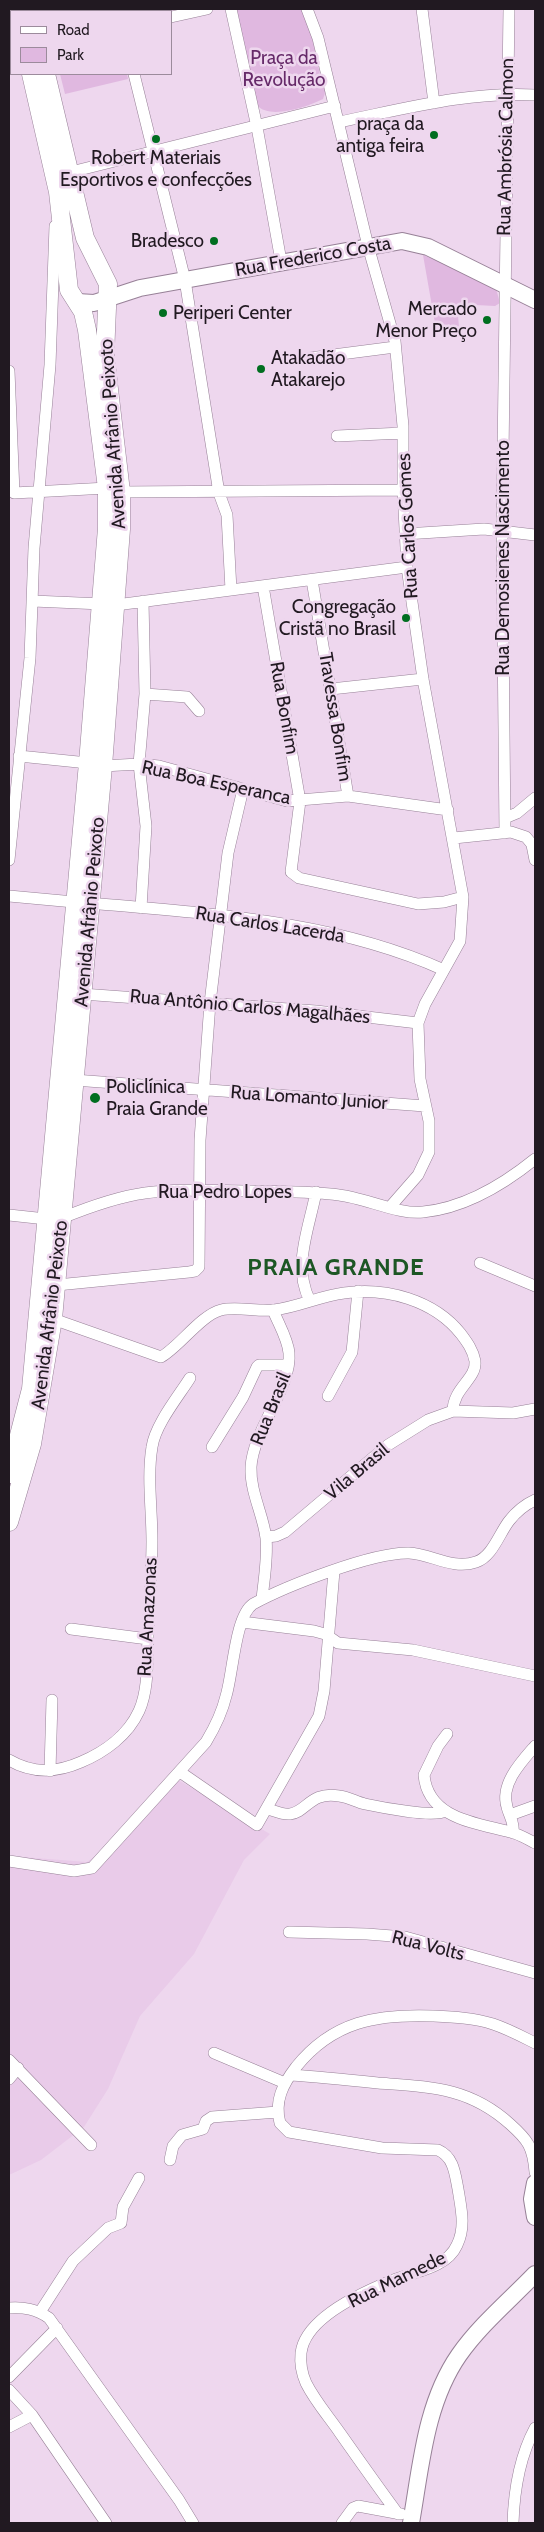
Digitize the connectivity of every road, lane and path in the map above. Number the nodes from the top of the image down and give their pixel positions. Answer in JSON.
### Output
{"nodes":[{"id":1,"x":207,"y":9,"type":"edge"},
{"id":2,"x":231,"y":9,"type":"edge"},
{"id":3,"x":307,"y":9,"type":"edge"},
{"id":4,"x":422,"y":9,"type":"edge"},
{"id":5,"x":509,"y":9,"type":"edge"},
{"id":6,"x":172,"y":17,"type":"edge"},
{"id":7,"x":32,"y":75,"type":"edge"},
{"id":8,"x":46,"y":75,"type":"edge"},
{"id":9,"x":134,"y":75,"type":"edge"},
{"id":10,"x":506,"y":93,"type":"junction"},
{"id":11,"x":535,"y":95,"type":"edge"},
{"id":12,"x":434,"y":103,"type":"junction"},
{"id":13,"x":335,"y":106,"type":"junction"},
{"id":14,"x":339,"y":122,"type":"junction"},
{"id":15,"x":257,"y":127,"type":"junction"},
{"id":16,"x":153,"y":151,"type":"junction"},
{"id":17,"x":71,"y":172,"type":"junction"},
{"id":18,"x":58,"y":192,"type":"junction"},
{"id":19,"x":368,"y":246,"type":"junction"},
{"id":20,"x":281,"y":261,"type":"junction"},
{"id":21,"x":102,"y":270,"type":"junction"},
{"id":22,"x":185,"y":280,"type":"junction"},
{"id":23,"x":504,"y":284,"type":"junction"},
{"id":24,"x":140,"y":288,"type":"junction"},
{"id":25,"x":109,"y":298,"type":"junction"},
{"id":26,"x":535,"y":300,"type":"edge"},
{"id":27,"x":51,"y":301,"type":"junction"},
{"id":28,"x":77,"y":302,"type":"junction"},
{"id":29,"x":395,"y":347,"type":"junction"},
{"id":30,"x":310,"y":358,"type":"dead end"},
{"id":31,"x":9,"y":371,"type":"edge"},
{"id":32,"x":403,"y":433,"type":"junction"},
{"id":33,"x":337,"y":436,"type":"dead end"},
{"id":34,"x":114,"y":490,"type":"junction"},
{"id":35,"x":403,"y":490,"type":"junction"},
{"id":36,"x":39,"y":492,"type":"junction"},
{"id":37,"x":219,"y":493,"type":"junction"},
{"id":38,"x":502,"y":530,"type":"junction"},
{"id":39,"x":404,"y":534,"type":"junction"},
{"id":40,"x":535,"y":535,"type":"edge"},
{"id":41,"x":407,"y":567,"type":"junction"},
{"id":42,"x":312,"y":580,"type":"junction"},
{"id":43,"x":264,"y":586,"type":"junction"},
{"id":44,"x":231,"y":590,"type":"junction"},
{"id":45,"x":33,"y":601,"type":"junction"},
{"id":46,"x":143,"y":601,"type":"junction"},
{"id":47,"x":109,"y":604,"type":"junction"},
{"id":48,"x":423,"y":679,"type":"junction"},
{"id":49,"x":331,"y":689,"type":"junction"},
{"id":50,"x":145,"y":694,"type":"junction"},
{"id":51,"x":199,"y":711,"type":"dead end"},
{"id":52,"x":19,"y":756,"type":"junction"},
{"id":53,"x":96,"y":764,"type":"junction"},
{"id":54,"x":139,"y":764,"type":"junction"},
{"id":55,"x":243,"y":789,"type":"junction"},
{"id":56,"x":348,"y":796,"type":"junction"},
{"id":57,"x":535,"y":798,"type":"edge"},
{"id":58,"x":300,"y":801,"type":"junction"},
{"id":59,"x":448,"y":810,"type":"junction"},
{"id":60,"x":505,"y":818,"type":"junction"},
{"id":61,"x":505,"y":832,"type":"junction"},
{"id":62,"x":454,"y":838,"type":"junction"},
{"id":63,"x":534,"y":847,"type":"edge"},
{"id":64,"x":9,"y":860,"type":"edge"},
{"id":65,"x":535,"y":860,"type":"edge"},
{"id":66,"x":9,"y":896,"type":"edge"},
{"id":67,"x":463,"y":897,"type":"junction"},
{"id":68,"x":82,"y":902,"type":"junction"},
{"id":69,"x":141,"y":908,"type":"junction"},
{"id":70,"x":220,"y":916,"type":"junction"},
{"id":71,"x":444,"y":970,"type":"junction"},
{"id":72,"x":82,"y":994,"type":"junction"},
{"id":73,"x":210,"y":1003,"type":"junction"},
{"id":74,"x":418,"y":1023,"type":"junction"},
{"id":75,"x":74,"y":1080,"type":"junction"},
{"id":76,"x":204,"y":1090,"type":"junction"},
{"id":77,"x":425,"y":1106,"type":"junction"},
{"id":78,"x":535,"y":1159,"type":"edge"},
{"id":79,"x":198,"y":1191,"type":"junction"},
{"id":80,"x":316,"y":1192,"type":"junction"},
{"id":81,"x":390,"y":1207,"type":"junction"},
{"id":82,"x":9,"y":1215,"type":"edge"},
{"id":83,"x":54,"y":1219,"type":"junction"},
{"id":84,"x":480,"y":1263,"type":"dead end"},
{"id":85,"x":57,"y":1285,"type":"junction"},
{"id":86,"x":535,"y":1286,"type":"edge"},
{"id":87,"x":358,"y":1291,"type":"junction"},
{"id":88,"x":310,"y":1301,"type":"junction"},
{"id":89,"x":273,"y":1310,"type":"junction"},
{"id":90,"x":53,"y":1319,"type":"junction"},
{"id":91,"x":288,"y":1365,"type":"junction"},
{"id":92,"x":190,"y":1378,"type":"dead end"},
{"id":93,"x":328,"y":1396,"type":"dead end"},
{"id":94,"x":535,"y":1408,"type":"edge"},
{"id":95,"x":453,"y":1412,"type":"junction"},
{"id":96,"x":212,"y":1447,"type":"dead end"},
{"id":97,"x":9,"y":1474,"type":"edge"},
{"id":98,"x":535,"y":1500,"type":"edge"},
{"id":99,"x":9,"y":1522,"type":"edge"},
{"id":100,"x":266,"y":1537,"type":"junction"},
{"id":101,"x":334,"y":1571,"type":"junction"},
{"id":102,"x":262,"y":1599,"type":"junction"},
{"id":103,"x":242,"y":1622,"type":"junction"},
{"id":104,"x":71,"y":1629,"type":"dead end"},
{"id":105,"x":329,"y":1637,"type":"junction"},
{"id":106,"x":148,"y":1639,"type":"junction"},
{"id":107,"x":535,"y":1676,"type":"edge"},
{"id":108,"x":52,"y":1700,"type":"dead end"},
{"id":109,"x":447,"y":1734,"type":"dead end"},
{"id":110,"x":535,"y":1746,"type":"edge"},
{"id":111,"x":9,"y":1760,"type":"edge"},
{"id":112,"x":50,"y":1771,"type":"junction"},
{"id":113,"x":180,"y":1772,"type":"junction"},
{"id":114,"x":535,"y":1806,"type":"edge"},
{"id":115,"x":268,"y":1809,"type":"junction"},
{"id":116,"x":445,"y":1811,"type":"junction"},
{"id":117,"x":510,"y":1815,"type":"junction"},
{"id":118,"x":513,"y":1833,"type":"junction"},
{"id":119,"x":535,"y":1843,"type":"edge"},
{"id":120,"x":9,"y":1861,"type":"edge"},
{"id":121,"x":289,"y":1932,"type":"dead end"},
{"id":122,"x":535,"y":1974,"type":"edge"},
{"id":123,"x":535,"y":2043,"type":"edge"},
{"id":124,"x":214,"y":2053,"type":"dead end"},
{"id":125,"x":9,"y":2060,"type":"edge"},
{"id":126,"x":18,"y":2068,"type":"junction"},
{"id":127,"x":9,"y":2079,"type":"edge"},
{"id":128,"x":288,"y":2079,"type":"junction"},
{"id":129,"x":278,"y":2114,"type":"junction"},
{"id":130,"x":91,"y":2144,"type":"dead end"},
{"id":131,"x":534,"y":2153,"type":"edge"},
{"id":132,"x":170,"y":2160,"type":"dead end"},
{"id":133,"x":535,"y":2172,"type":"edge"},
{"id":134,"x":139,"y":2178,"type":"dead end"},
{"id":135,"x":535,"y":2182,"type":"edge"},
{"id":136,"x":535,"y":2217,"type":"edge"},
{"id":137,"x":535,"y":2274,"type":"edge"},
{"id":138,"x":9,"y":2308,"type":"edge"},
{"id":139,"x":40,"y":2312,"type":"junction"},
{"id":140,"x":56,"y":2328,"type":"junction"},
{"id":141,"x":9,"y":2377,"type":"edge"},
{"id":142,"x":9,"y":2390,"type":"edge"},
{"id":143,"x":32,"y":2415,"type":"junction"},
{"id":144,"x":9,"y":2427,"type":"edge"},
{"id":145,"x":535,"y":2428,"type":"edge"},
{"id":146,"x":407,"y":2518,"type":"edge"},
{"id":147,"x":106,"y":2523,"type":"edge"},
{"id":148,"x":193,"y":2523,"type":"edge"},
{"id":149,"x":342,"y":2523,"type":"edge"},
{"id":150,"x":513,"y":2523,"type":"edge"}],
"edges":[{"from":1,"to":6,"type":"street"},
{"from":2,"to":15,"type":"street"},
{"from":3,"to":13,"type":"street","name":"Rua Carlos Gomes"},
{"from":4,"to":12,"type":"street"},
{"from":5,"to":10,"type":"street","name":"Rua Ambrósia Calmon"},
{"from":7,"to":18,"type":"main road","name":"Avenida Afrânio Peixoto"},
{"from":8,"to":17,"type":"main road","name":"Avenida Afrânio Peixoto"},
{"from":9,"to":16,"type":"street"},
{"from":10,"to":11,"type":"street"},
{"from":10,"to":12,"type":"street"},
{"from":10,"to":23,"type":"street","name":"Rua Ambrósia Calmon"},
{"from":12,"to":14,"type":"street"},
{"from":13,"to":14,"type":"street","name":"Rua Carlos Gomes"},
{"from":13,"to":15,"type":"street"},
{"from":14,"to":19,"type":"street","name":"Rua Carlos Gomes"},
{"from":15,"to":16,"type":"street"},
{"from":15,"to":20,"type":"street"},
{"from":16,"to":17,"type":"street"},
{"from":16,"to":22,"type":"street"},
{"from":17,"to":21,"type":"main road","name":"Avenida Afrânio Peixoto"},
{"from":18,"to":27,"type":"street"},
{"from":18,"to":28,"type":"main road","name":"Avenida Afrânio Peixoto"},
{"from":19,"to":20,"type":"main road","name":"Rua Frederico Costa"},
{"from":19,"to":23,"type":"main road","name":"Rua Frederico Costa"},
{"from":19,"to":29,"type":"street","name":"Rua Carlos Gomes"},
{"from":20,"to":22,"type":"main road","name":"Rua Frederico Costa"},
{"from":21,"to":24,"type":"main road","name":"Rua Frederico Costa"},
{"from":21,"to":25,"type":"main road","name":"Avenida Afrânio Peixoto"},
{"from":22,"to":24,"type":"main road","name":"Rua Frederico Costa"},
{"from":22,"to":37,"type":"street"},
{"from":23,"to":26,"type":"main road","name":"Rua Frederico Costa"},
{"from":23,"to":38,"type":"street","name":"Rua Demosienes Nascimento"},
{"from":24,"to":25,"type":"main road","name":"Rua Frederico Costa"},
{"from":25,"to":28,"type":"main road"},
{"from":25,"to":34,"type":"main road","name":"Avenida Afrânio Peixoto"},
{"from":27,"to":28,"type":"street"},
{"from":27,"to":36,"type":"street"},
{"from":28,"to":34,"type":"main road","name":"Avenida Afrânio Peixoto"},
{"from":29,"to":30,"type":"street"},
{"from":29,"to":32,"type":"street","name":"Rua Carlos Gomes"},
{"from":31,"to":36,"type":"street"},
{"from":32,"to":33,"type":"street"},
{"from":32,"to":35,"type":"street","name":"Rua Carlos Gomes"},
{"from":34,"to":36,"type":"street"},
{"from":34,"to":37,"type":"street"},
{"from":34,"to":47,"type":"main road","name":"Avenida Afrânio Peixoto"},
{"from":35,"to":37,"type":"street"},
{"from":35,"to":39,"type":"street","name":"Rua Carlos Gomes"},
{"from":36,"to":45,"type":"street"},
{"from":37,"to":44,"type":"street"},
{"from":38,"to":39,"type":"street"},
{"from":38,"to":40,"type":"street"},
{"from":38,"to":60,"type":"street","name":"Rua Demosienes Nascimento"},
{"from":39,"to":41,"type":"street","name":"Rua Carlos Gomes"},
{"from":41,"to":42,"type":"street"},
{"from":41,"to":48,"type":"street","name":"Rua Carlos Gomes"},
{"from":42,"to":43,"type":"street"},
{"from":42,"to":49,"type":"street","name":"Travessa Bonfim"},
{"from":43,"to":44,"type":"street"},
{"from":43,"to":58,"type":"street","name":"Rua Bonfim"},
{"from":44,"to":46,"type":"street"},
{"from":45,"to":47,"type":"street"},
{"from":45,"to":52,"type":"street"},
{"from":46,"to":47,"type":"street"},
{"from":46,"to":50,"type":"street"},
{"from":47,"to":53,"type":"main road","name":"Avenida Afrânio Peixoto"},
{"from":48,"to":49,"type":"street"},
{"from":48,"to":59,"type":"street","name":"Rua Carlos Gomes"},
{"from":49,"to":56,"type":"street","name":"Travessa Bonfim"},
{"from":50,"to":51,"type":"street"},
{"from":50,"to":54,"type":"street"},
{"from":52,"to":53,"type":"street","name":"Rua Boa Esperanca"},
{"from":52,"to":64,"type":"street"},
{"from":53,"to":54,"type":"street","name":"Rua Boa Esperanca"},
{"from":53,"to":68,"type":"main road","name":"Avenida Afrânio Peixoto"},
{"from":54,"to":55,"type":"street","name":"Rua Boa Esperanca"},
{"from":54,"to":69,"type":"street"},
{"from":55,"to":58,"type":"street","name":"Rua Boa Esperanca"},
{"from":55,"to":70,"type":"street"},
{"from":56,"to":58,"type":"street","name":"Rua Boa Esperanca"},
{"from":56,"to":59,"type":"street","name":"Rua Boa Esperanca"},
{"from":57,"to":60,"type":"street"},
{"from":58,"to":67,"type":"street","name":"Rua Bonfim"},
{"from":59,"to":62,"type":"street","name":"Rua Carlos Gomes"},
{"from":60,"to":61,"type":"street","name":"Rua Demosienes Nascimento"},
{"from":61,"to":62,"type":"street"},
{"from":61,"to":63,"type":"street"},
{"from":62,"to":67,"type":"street","name":"Rua Carlos Gomes"},
{"from":63,"to":65,"type":"street"},
{"from":66,"to":68,"type":"street","name":"Rua Carlos Lacerda"},
{"from":67,"to":71,"type":"street","name":"Rua Carlos Gomes"},
{"from":68,"to":69,"type":"street","name":"Rua Carlos Lacerda"},
{"from":68,"to":72,"type":"main road","name":"Avenida Afrânio Peixoto"},
{"from":68,"to":83,"type":"main road","name":"Avenida Afrânio Peixoto"},
{"from":69,"to":70,"type":"street","name":"Rua Carlos Lacerda"},
{"from":70,"to":71,"type":"street","name":"Rua Carlos Lacerda"},
{"from":70,"to":73,"type":"street"},
{"from":71,"to":74,"type":"street","name":"Rua Carlos Gomes"},
{"from":72,"to":73,"type":"street","name":"Rua Antônio Carlos Magalhães"},
{"from":72,"to":75,"type":"main road","name":"Avenida Afrânio Peixoto"},
{"from":73,"to":74,"type":"street","name":"Rua Antônio Carlos Magalhães"},
{"from":73,"to":76,"type":"street"},
{"from":74,"to":77,"type":"street","name":"Rua Carlos Gomes"},
{"from":75,"to":76,"type":"street","name":"Rua Lomanto Junior"},
{"from":75,"to":83,"type":"main road","name":"Avenida Afrânio Peixoto"},
{"from":76,"to":77,"type":"street","name":"Rua Lomanto Junior"},
{"from":76,"to":79,"type":"street"},
{"from":77,"to":81,"type":"street","name":"Rua Carlos Gomes"},
{"from":78,"to":81,"type":"street","name":"Rua Pedro Lopes"},
{"from":79,"to":80,"type":"street","name":"Rua Pedro Lopes"},
{"from":79,"to":83,"type":"street","name":"Rua Pedro Lopes"},
{"from":79,"to":85,"type":"street"},
{"from":80,"to":81,"type":"street","name":"Rua Pedro Lopes"},
{"from":80,"to":88,"type":"street"},
{"from":82,"to":83,"type":"street","name":"Rua Pedro Lopes"},
{"from":83,"to":85,"type":"main road","name":"Avenida Afrânio Peixoto"},
{"from":83,"to":97,"type":"main road","name":"Avenida Afrânio Peixoto"},
{"from":84,"to":86,"type":"street"},
{"from":85,"to":90,"type":"main road","name":"Avenida Afrânio Peixoto"},
{"from":87,"to":88,"type":"street"},
{"from":87,"to":93,"type":"street"},
{"from":87,"to":95,"type":"street"},
{"from":88,"to":89,"type":"street"},
{"from":89,"to":90,"type":"street"},
{"from":89,"to":91,"type":"street","name":"Rua Brasil"},
{"from":90,"to":99,"type":"main road","name":"Avenida Afrânio Peixoto"},
{"from":91,"to":96,"type":"street"},
{"from":91,"to":100,"type":"street","name":"Rua Brasil"},
{"from":92,"to":106,"type":"street","name":"Rua Amazonas"},
{"from":94,"to":95,"type":"street","name":"Vila Brasil"},
{"from":95,"to":100,"type":"street","name":"Vila Brasil"},
{"from":98,"to":101,"type":"street"},
{"from":100,"to":102,"type":"street","name":"Rua Brasil"},
{"from":101,"to":102,"type":"street"},
{"from":101,"to":105,"type":"street"},
{"from":102,"to":103,"type":"street"},
{"from":103,"to":105,"type":"street"},
{"from":103,"to":113,"type":"street"},
{"from":104,"to":106,"type":"street"},
{"from":105,"to":107,"type":"street"},
{"from":105,"to":115,"type":"street"},
{"from":106,"to":112,"type":"street","name":"Rua Amazonas"},
{"from":108,"to":112,"type":"street"},
{"from":109,"to":116,"type":"street"},
{"from":110,"to":117,"type":"street"},
{"from":111,"to":112,"type":"street","name":"Rua Amazonas"},
{"from":113,"to":115,"type":"street"},
{"from":113,"to":120,"type":"street"},
{"from":114,"to":117,"type":"street"},
{"from":115,"to":116,"type":"street"},
{"from":116,"to":118,"type":"street"},
{"from":117,"to":118,"type":"street"},
{"from":118,"to":119,"type":"street"},
{"from":121,"to":122,"type":"street","name":"Rua Volts"},
{"from":123,"to":128,"type":"street"},
{"from":124,"to":128,"type":"street"},
{"from":125,"to":126,"type":"street"},
{"from":126,"to":127,"type":"street"},
{"from":126,"to":130,"type":"street"},
{"from":128,"to":129,"type":"street"},
{"from":128,"to":131,"type":"street"},
{"from":129,"to":132,"type":"street"},
{"from":129,"to":146,"type":"street","name":"Rua Mamede"},
{"from":131,"to":133,"type":"street"},
{"from":134,"to":139,"type":"street"},
{"from":135,"to":136,"type":"main road"},
{"from":137,"to":146,"type":"main road"},
{"from":138,"to":139,"type":"street"},
{"from":139,"to":140,"type":"street"},
{"from":140,"to":141,"type":"street"},
{"from":140,"to":148,"type":"street"},
{"from":142,"to":143,"type":"street"},
{"from":143,"to":144,"type":"street"},
{"from":143,"to":147,"type":"street"},
{"from":145,"to":150,"type":"street"},
{"from":146,"to":149,"type":"street"}]}
